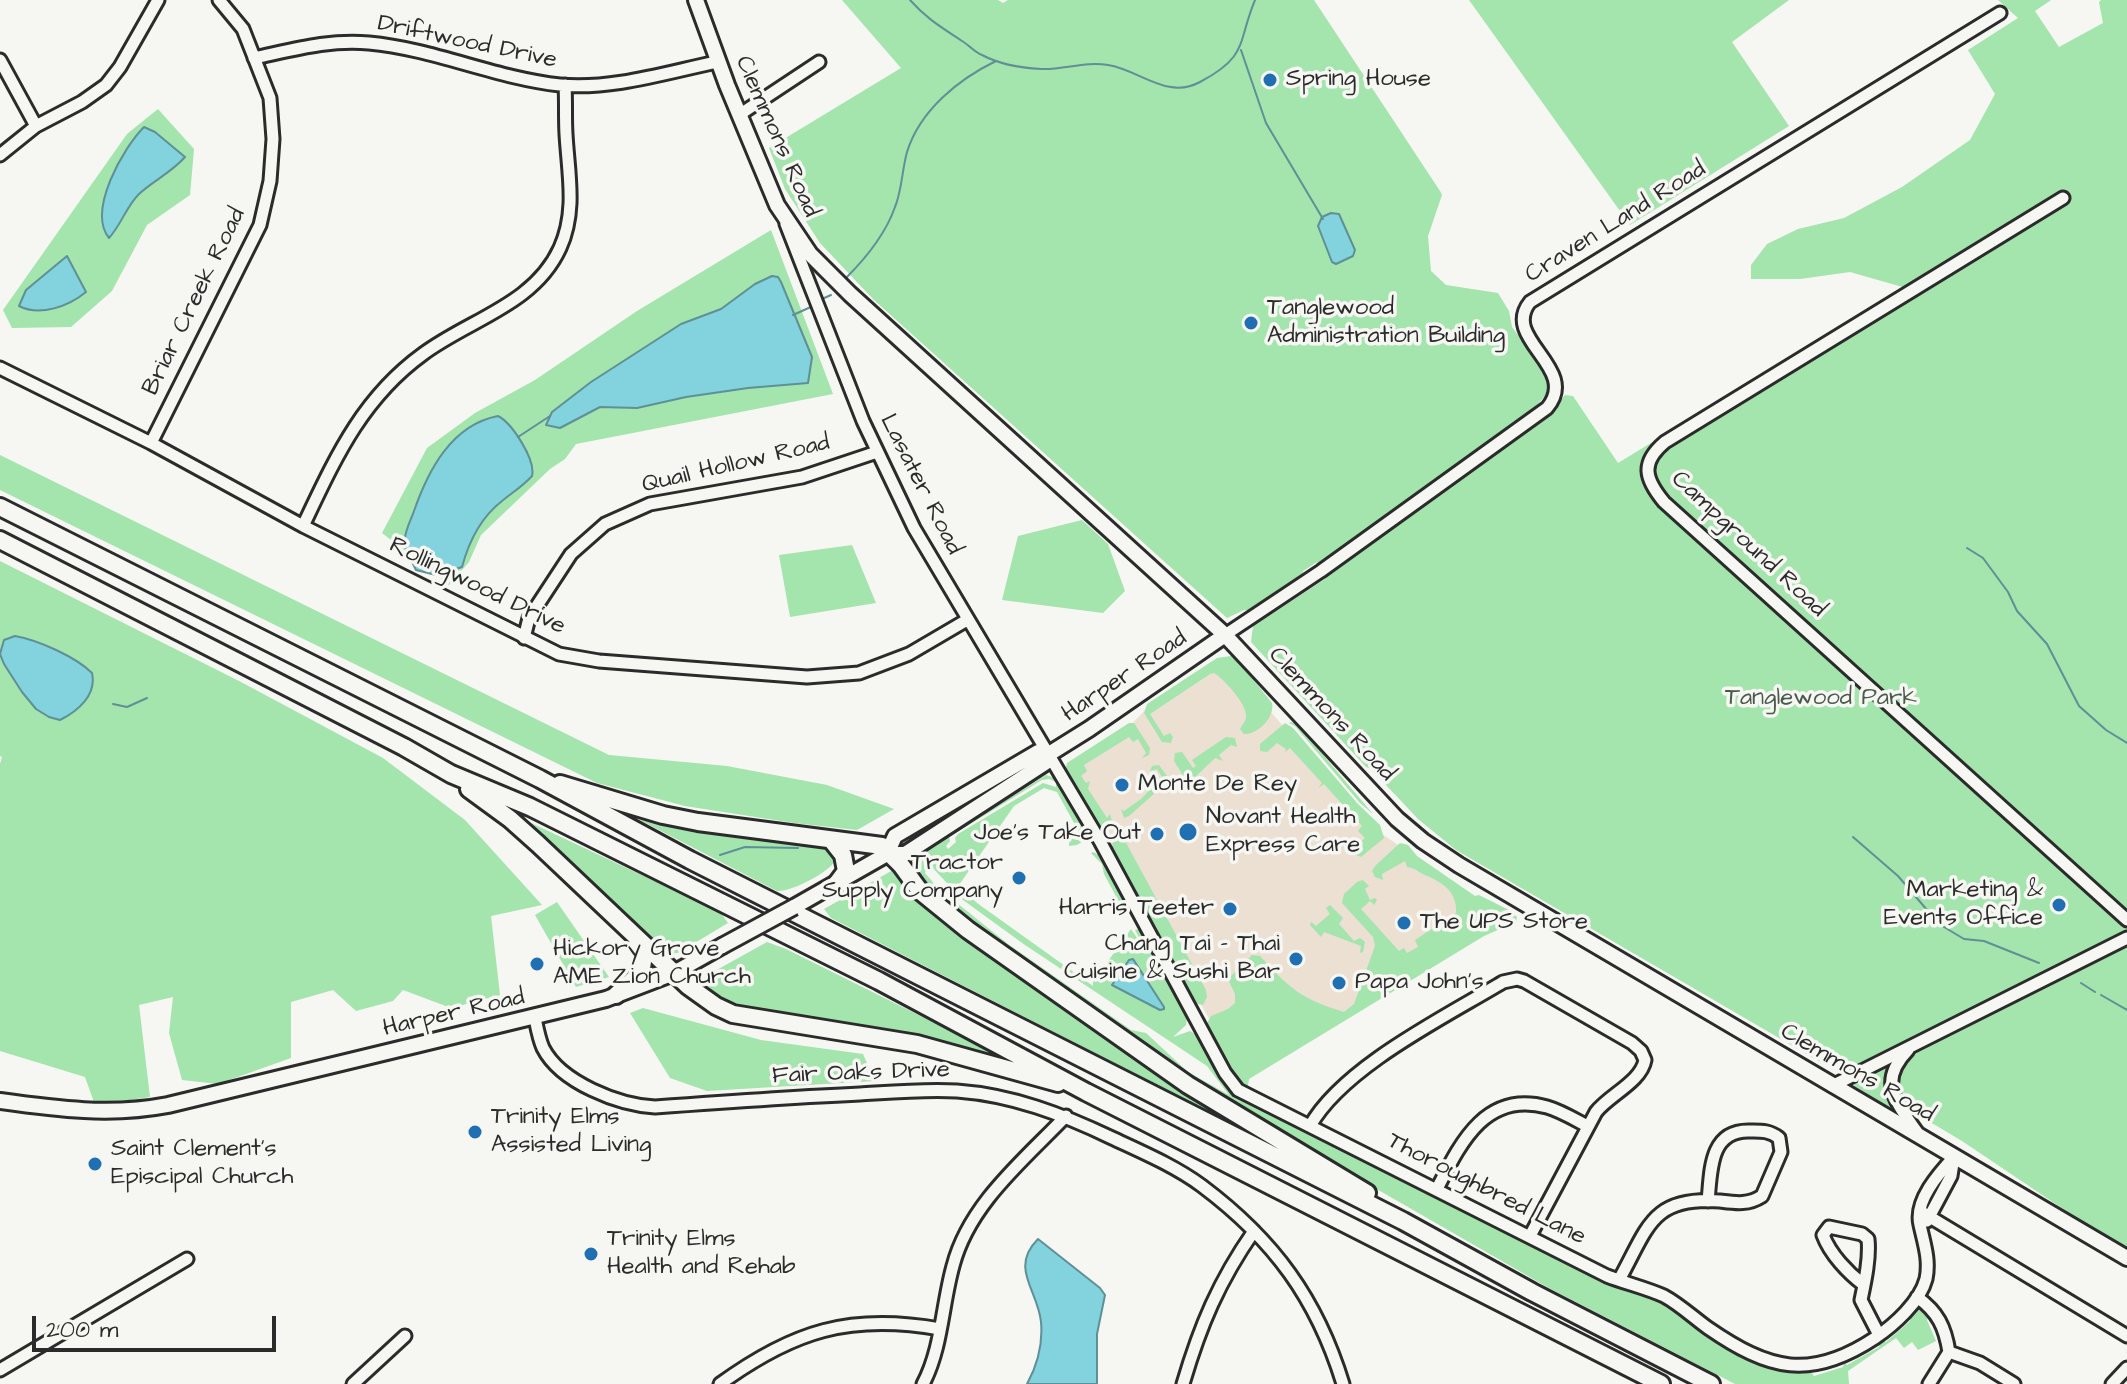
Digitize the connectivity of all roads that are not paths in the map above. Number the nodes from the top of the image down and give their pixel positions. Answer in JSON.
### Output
{"nodes":[{"id":1,"x":158,"y":0,"type":"edge"},
{"id":2,"x":219,"y":0,"type":"edge"},
{"id":3,"x":696,"y":0,"type":"edge"},
{"id":4,"x":2000,"y":13,"type":"dead end"},
{"id":5,"x":254,"y":58,"type":"junction"},
{"id":6,"x":0,"y":60,"type":"edge"},
{"id":7,"x":717,"y":62,"type":"junction"},
{"id":8,"x":819,"y":62,"type":"dead end"},
{"id":9,"x":565,"y":85,"type":"junction"},
{"id":10,"x":739,"y":115,"type":"junction"},
{"id":11,"x":36,"y":126,"type":"junction"},
{"id":12,"x":0,"y":155,"type":"edge"},
{"id":13,"x":2063,"y":198,"type":"dead end"},
{"id":14,"x":785,"y":220,"type":"junction"},
{"id":15,"x":0,"y":368,"type":"edge"},
{"id":16,"x":151,"y":443,"type":"junction"},
{"id":17,"x":877,"y":452,"type":"junction"},
{"id":18,"x":0,"y":507,"type":"edge"},
{"id":19,"x":303,"y":526,"type":"junction"},
{"id":20,"x":0,"y":540,"type":"edge"},
{"id":21,"x":967,"y":620,"type":"junction"},
{"id":22,"x":1225,"y":635,"type":"junction"},
{"id":23,"x":524,"y":638,"type":"junction"},
{"id":24,"x":1049,"y":754,"type":"junction"},
{"id":25,"x":451,"y":774,"type":"junction"},
{"id":26,"x":540,"y":779,"type":"junction"},
{"id":27,"x":832,"y":841,"type":"junction"},
{"id":28,"x":887,"y":854,"type":"junction"},
{"id":29,"x":830,"y":887,"type":"junction"},
{"id":30,"x":2127,"y":920,"type":"edge"},
{"id":31,"x":636,"y":938,"type":"junction"},
{"id":32,"x":2127,"y":938,"type":"edge"},
{"id":33,"x":674,"y":973,"type":"junction"},
{"id":34,"x":616,"y":995,"type":"junction"},
{"id":35,"x":535,"y":1018,"type":"junction"},
{"id":36,"x":1916,"y":1042,"type":"junction"},
{"id":37,"x":1832,"y":1086,"type":"junction"},
{"id":38,"x":1086,"y":1092,"type":"junction"},
{"id":39,"x":0,"y":1101,"type":"edge"},
{"id":40,"x":1066,"y":1116,"type":"junction"},
{"id":41,"x":1310,"y":1126,"type":"junction"},
{"id":42,"x":1587,"y":1126,"type":"junction"},
{"id":43,"x":1920,"y":1136,"type":"junction"},
{"id":44,"x":1954,"y":1157,"type":"junction"},
{"id":45,"x":1437,"y":1189,"type":"junction"},
{"id":46,"x":1708,"y":1201,"type":"junction"},
{"id":47,"x":1924,"y":1213,"type":"junction"},
{"id":48,"x":1403,"y":1221,"type":"junction"},
{"id":49,"x":1254,"y":1231,"type":"junction"},
{"id":50,"x":1530,"y":1236,"type":"junction"},
{"id":51,"x":2127,"y":1258,"type":"edge"},
{"id":52,"x":187,"y":1259,"type":"dead end"},
{"id":53,"x":1619,"y":1280,"type":"junction"},
{"id":54,"x":1864,"y":1285,"type":"junction"},
{"id":55,"x":1917,"y":1297,"type":"junction"},
{"id":56,"x":940,"y":1329,"type":"junction"},
{"id":57,"x":1879,"y":1335,"type":"junction"},
{"id":58,"x":405,"y":1336,"type":"dead end"},
{"id":59,"x":2127,"y":1336,"type":"edge"},
{"id":60,"x":1949,"y":1352,"type":"junction"},
{"id":61,"x":2127,"y":1368,"type":"edge"},
{"id":62,"x":0,"y":1370,"type":"edge"},
{"id":63,"x":353,"y":1384,"type":"edge"},
{"id":64,"x":720,"y":1384,"type":"edge"},
{"id":65,"x":923,"y":1384,"type":"edge"},
{"id":66,"x":1183,"y":1384,"type":"edge"},
{"id":67,"x":1343,"y":1384,"type":"edge"},
{"id":68,"x":1661,"y":1384,"type":"edge"},
{"id":69,"x":1711,"y":1384,"type":"edge"},
{"id":70,"x":1929,"y":1384,"type":"edge"},
{"id":71,"x":2014,"y":1384,"type":"edge"},
{"id":72,"x":2112,"y":1384,"type":"edge"}],
"edges":[{"from":1,"to":11,"type":"street"},
{"from":2,"to":5,"type":"street","name":"Briar Creek Road"},
{"from":3,"to":7,"type":"main road","name":"Clemmons Road"},
{"from":4,"to":22,"type":"street","name":"Craven Land Road"},
{"from":5,"to":9,"type":"street","name":"Driftwood Drive"},
{"from":5,"to":16,"type":"street","name":"Briar Creek Road"},
{"from":6,"to":11,"type":"street"},
{"from":7,"to":9,"type":"street","name":"Driftwood Drive"},
{"from":7,"to":10,"type":"main road","name":"Clemmons Road"},
{"from":8,"to":10,"type":"street"},
{"from":9,"to":19,"type":"street"},
{"from":10,"to":14,"type":"main road","name":"Clemmons Road"},
{"from":11,"to":12,"type":"street"},
{"from":13,"to":30,"type":"street","name":"Campground Road"},
{"from":14,"to":17,"type":"street","name":"Lasater Road"},
{"from":14,"to":22,"type":"main road","name":"Clemmons Road"},
{"from":15,"to":16,"type":"street","name":"Rollingwood Drive"},
{"from":16,"to":19,"type":"street","name":"Rollingwood Drive"},
{"from":17,"to":21,"type":"street","name":"Lasater Road"},
{"from":17,"to":23,"type":"street","name":"Quail Hollow Road"},
{"from":18,"to":26,"type":"highway"},
{"from":19,"to":23,"type":"street","name":"Rollingwood Drive"},
{"from":20,"to":25,"type":"highway"},
{"from":21,"to":23,"type":"street","name":"Rollingwood Drive"},
{"from":21,"to":24,"type":"street","name":"Lasater Road"},
{"from":22,"to":24,"type":"main road","name":"Harper Road"},
{"from":22,"to":37,"type":"main road","name":"Clemmons Road"},
{"from":24,"to":28,"type":"main road","name":"Harper Road"},
{"from":24,"to":41,"type":"street","name":"Thoroughbred Lane"},
{"from":25,"to":31,"type":"highway"},
{"from":25,"to":38,"type":"highway"},
{"from":26,"to":27,"type":"highway"},
{"from":26,"to":48,"type":"highway"},
{"from":27,"to":28,"type":"highway"},
{"from":27,"to":29,"type":"highway"},
{"from":28,"to":29,"type":"main road","name":"Harper Road"},
{"from":28,"to":48,"type":"highway"},
{"from":29,"to":33,"type":"main road","name":"Harper Road","bridge":true},
{"from":31,"to":33,"type":"highway"},
{"from":31,"to":34,"type":"highway"},
{"from":32,"to":36,"type":"street"},
{"from":33,"to":34,"type":"main road","name":"Harper Road"},
{"from":33,"to":38,"type":"highway"},
{"from":34,"to":35,"type":"main road","name":"Harper Road"},
{"from":35,"to":39,"type":"main road","name":"Harper Road"},
{"from":35,"to":40,"type":"street","name":"Fair Oaks Drive"},
{"from":36,"to":37,"type":"street"},
{"from":36,"to":43,"type":"street"},
{"from":37,"to":43,"type":"main road","name":"Clemmons Road"},
{"from":38,"to":68,"type":"highway"},
{"from":40,"to":49,"type":"street","name":"Fair Oaks Drive"},
{"from":40,"to":56,"type":"street"},
{"from":41,"to":42,"type":"street"},
{"from":41,"to":45,"type":"street","name":"Thoroughbred Lane"},
{"from":42,"to":45,"type":"street"},
{"from":42,"to":50,"type":"street"},
{"from":43,"to":44,"type":"main road","name":"Clemmons Road"},
{"from":44,"to":47,"type":"street"},
{"from":44,"to":51,"type":"main road","name":"Clemmons Road"},
{"from":45,"to":50,"type":"street","name":"Thoroughbred Lane"},
{"from":46,"to":46,"type":"street"},
{"from":46,"to":53,"type":"street"},
{"from":47,"to":55,"type":"street"},
{"from":47,"to":59,"type":"street"},
{"from":48,"to":69,"type":"highway"},
{"from":49,"to":66,"type":"street"},
{"from":49,"to":67,"type":"street","name":"Fair Oaks Drive"},
{"from":50,"to":53,"type":"street","name":"Thoroughbred Lane"},
{"from":52,"to":62,"type":"street"},
{"from":53,"to":57,"type":"street","name":"Thoroughbred Lane"},
{"from":54,"to":54,"type":"street"},
{"from":54,"to":57,"type":"street"},
{"from":55,"to":57,"type":"street","name":"Thoroughbred Lane"},
{"from":55,"to":60,"type":"street"},
{"from":56,"to":64,"type":"street"},
{"from":56,"to":65,"type":"street"},
{"from":58,"to":63,"type":"street"},
{"from":60,"to":70,"type":"street"},
{"from":60,"to":71,"type":"street"},
{"from":61,"to":72,"type":"street"}]}
